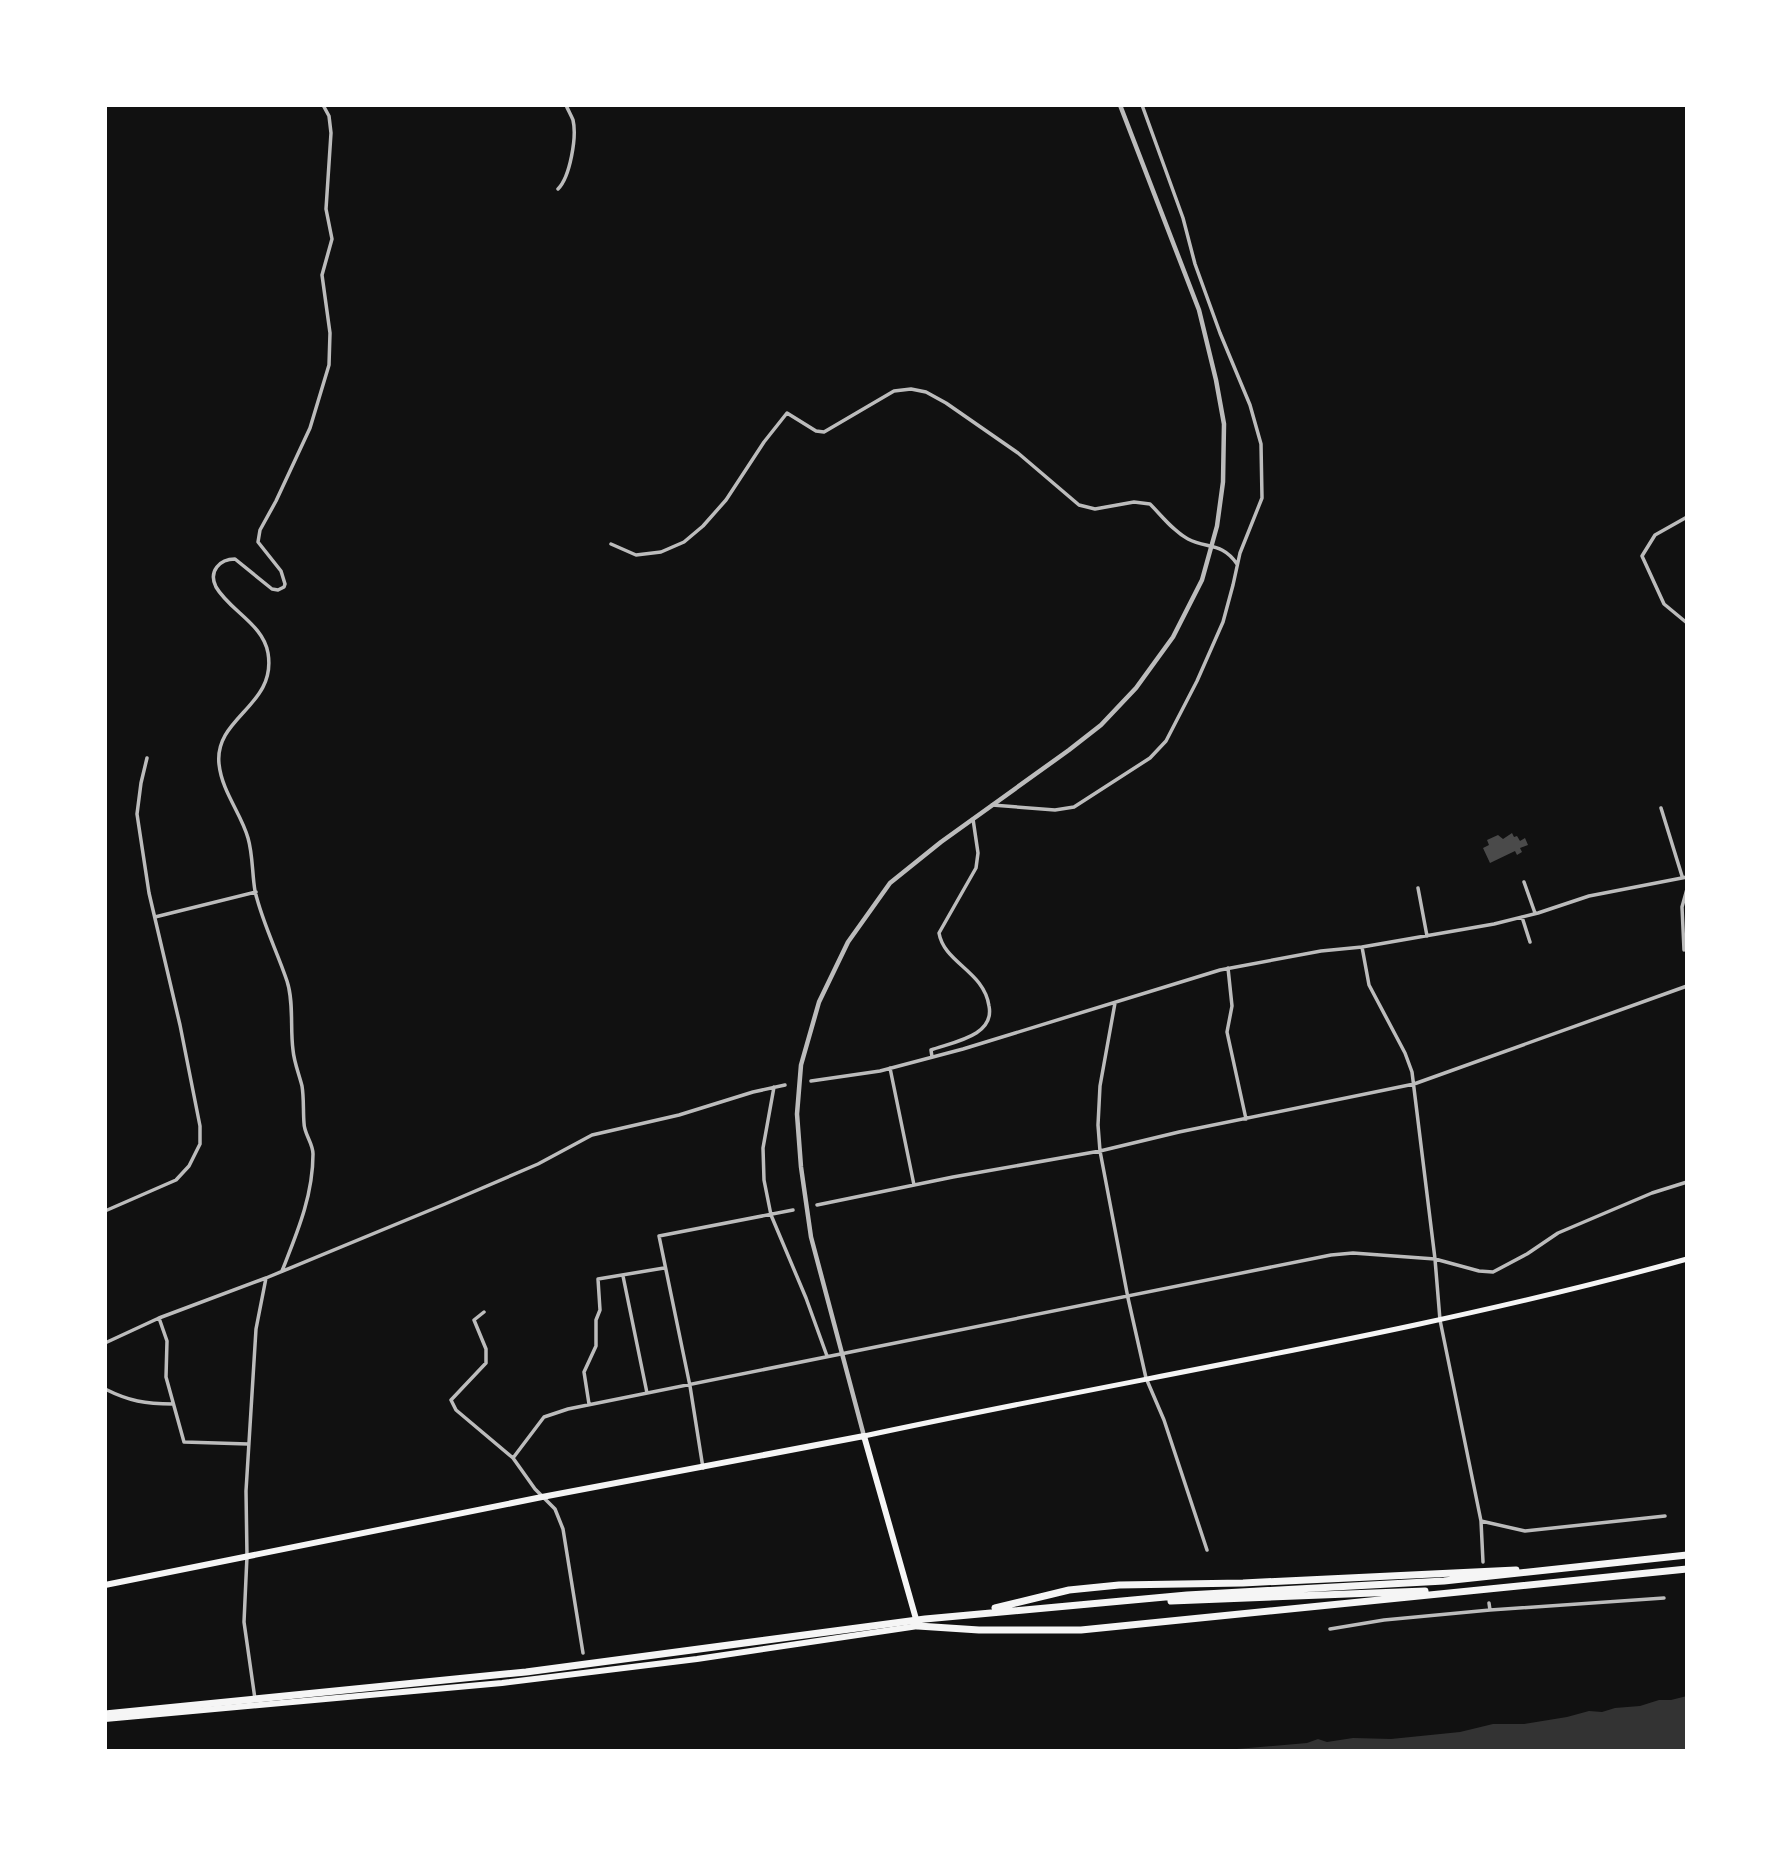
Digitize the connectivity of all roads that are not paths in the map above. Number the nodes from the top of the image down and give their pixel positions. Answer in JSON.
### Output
{"nodes":[{"id":1,"x":323,"y":105,"type":"edge"},
{"id":2,"x":566,"y":105,"type":"edge"},
{"id":3,"x":1119,"y":105,"type":"edge"},
{"id":4,"x":1142,"y":105,"type":"edge"},
{"id":5,"x":558,"y":189,"type":"dead end"},
{"id":6,"x":1687,"y":517,"type":"edge"},
{"id":7,"x":611,"y":544,"type":"dead end"},
{"id":8,"x":1211,"y":546,"type":"junction"},
{"id":9,"x":1237,"y":564,"type":"junction"},
{"id":10,"x":1687,"y":623,"type":"edge"},
{"id":11,"x":147,"y":758,"type":"dead end"},
{"id":12,"x":992,"y":805,"type":"junction"},
{"id":13,"x":1661,"y":808,"type":"dead end"},
{"id":14,"x":974,"y":818,"type":"junction"},
{"id":15,"x":1685,"y":877,"type":"edge"},
{"id":16,"x":1524,"y":882,"type":"dead end"},
{"id":17,"x":1418,"y":888,"type":"dead end"},
{"id":18,"x":1687,"y":889,"type":"edge"},
{"id":19,"x":256,"y":892,"type":"junction"},
{"id":20,"x":1535,"y":914,"type":"junction"},
{"id":21,"x":155,"y":917,"type":"junction"},
{"id":22,"x":1522,"y":917,"type":"junction"},
{"id":23,"x":1427,"y":936,"type":"junction"},
{"id":24,"x":1530,"y":942,"type":"dead end"},
{"id":25,"x":1363,"y":947,"type":"junction"},
{"id":26,"x":1684,"y":950,"type":"dead end"},
{"id":27,"x":1228,"y":968,"type":"junction"},
{"id":28,"x":1687,"y":986,"type":"edge"},
{"id":29,"x":1115,"y":1003,"type":"junction"},
{"id":30,"x":932,"y":1057,"type":"junction"},
{"id":31,"x":890,"y":1068,"type":"junction"},
{"id":32,"x":811,"y":1081,"type":"dead end"},
{"id":33,"x":1414,"y":1084,"type":"junction"},
{"id":34,"x":785,"y":1085,"type":"dead end"},
{"id":35,"x":774,"y":1086,"type":"junction"},
{"id":36,"x":1246,"y":1119,"type":"junction"},
{"id":37,"x":1100,"y":1151,"type":"junction"},
{"id":38,"x":1687,"y":1182,"type":"edge"},
{"id":39,"x":914,"y":1185,"type":"junction"},
{"id":40,"x":817,"y":1205,"type":"dead end"},
{"id":41,"x":793,"y":1210,"type":"dead end"},
{"id":42,"x":105,"y":1211,"type":"edge"},
{"id":43,"x":771,"y":1215,"type":"junction"},
{"id":44,"x":1435,"y":1259,"type":"junction"},
{"id":45,"x":1687,"y":1259,"type":"edge"},
{"id":46,"x":664,"y":1268,"type":"junction"},
{"id":47,"x":282,"y":1271,"type":"junction"},
{"id":48,"x":623,"y":1276,"type":"junction"},
{"id":49,"x":266,"y":1278,"type":"junction"},
{"id":50,"x":1128,"y":1298,"type":"junction"},
{"id":51,"x":484,"y":1312,"type":"dead end"},
{"id":52,"x":159,"y":1318,"type":"junction"},
{"id":53,"x":1440,"y":1320,"type":"junction"},
{"id":54,"x":105,"y":1343,"type":"edge"},
{"id":55,"x":844,"y":1353,"type":"junction"},
{"id":56,"x":827,"y":1356,"type":"junction"},
{"id":57,"x":1146,"y":1378,"type":"junction"},
{"id":58,"x":690,"y":1386,"type":"junction"},
{"id":59,"x":105,"y":1388,"type":"edge"},
{"id":60,"x":646,"y":1393,"type":"junction"},
{"id":61,"x":173,"y":1404,"type":"junction"},
{"id":62,"x":589,"y":1404,"type":"junction"},
{"id":63,"x":864,"y":1436,"type":"junction"},
{"id":64,"x":248,"y":1444,"type":"junction"},
{"id":65,"x":513,"y":1458,"type":"junction"},
{"id":66,"x":703,"y":1468,"type":"junction"},
{"id":67,"x":542,"y":1496,"type":"junction"},
{"id":68,"x":1665,"y":1516,"type":"dead end"},
{"id":69,"x":1481,"y":1521,"type":"junction"},
{"id":70,"x":1207,"y":1550,"type":"dead end"},
{"id":71,"x":1687,"y":1555,"type":"edge"},
{"id":72,"x":247,"y":1556,"type":"junction"},
{"id":73,"x":1483,"y":1562,"type":"dead end"},
{"id":74,"x":1593,"y":1567,"type":"junction"},
{"id":75,"x":1687,"y":1569,"type":"edge"},
{"id":76,"x":105,"y":1585,"type":"edge"},
{"id":77,"x":1508,"y":1587,"type":"junction"},
{"id":78,"x":1664,"y":1598,"type":"dead end"},
{"id":79,"x":1489,"y":1603,"type":"dead end"},
{"id":80,"x":1076,"y":1605,"type":"junction"},
{"id":81,"x":1490,"y":1610,"type":"junction"},
{"id":82,"x":918,"y":1626,"type":"junction"},
{"id":83,"x":1330,"y":1629,"type":"dead end"},
{"id":84,"x":583,"y":1653,"type":"dead end"},
{"id":85,"x":256,"y":1705,"type":"junction"},
{"id":86,"x":256,"y":1715,"type":"dead end"},
{"id":87,"x":105,"y":1716,"type":"edge"}],
"edges":[{"from":1,"to":19,"type":"street"},
{"from":2,"to":5,"type":"street"},
{"from":3,"to":8,"type":"street"},
{"from":4,"to":9,"type":"street"},
{"from":6,"to":10,"type":"street"},
{"from":7,"to":8,"type":"street"},
{"from":8,"to":9,"type":"street"},
{"from":8,"to":12,"type":"street"},
{"from":9,"to":12,"type":"street"},
{"from":11,"to":21,"type":"street"},
{"from":12,"to":14,"type":"street"},
{"from":13,"to":15,"type":"street"},
{"from":14,"to":30,"type":"street"},
{"from":14,"to":55,"type":"street"},
{"from":15,"to":20,"type":"street"},
{"from":16,"to":20,"type":"street"},
{"from":17,"to":23,"type":"street"},
{"from":18,"to":26,"type":"street"},
{"from":19,"to":21,"type":"street"},
{"from":19,"to":47,"type":"street"},
{"from":20,"to":22,"type":"street"},
{"from":21,"to":42,"type":"street"},
{"from":22,"to":23,"type":"street"},
{"from":22,"to":24,"type":"street"},
{"from":23,"to":25,"type":"street"},
{"from":25,"to":27,"type":"street"},
{"from":25,"to":33,"type":"street"},
{"from":27,"to":29,"type":"street"},
{"from":27,"to":36,"type":"street"},
{"from":28,"to":33,"type":"street"},
{"from":29,"to":30,"type":"street"},
{"from":29,"to":37,"type":"street"},
{"from":30,"to":31,"type":"street"},
{"from":31,"to":32,"type":"street"},
{"from":31,"to":39,"type":"street"},
{"from":33,"to":36,"type":"street"},
{"from":33,"to":44,"type":"street"},
{"from":34,"to":35,"type":"street"},
{"from":35,"to":43,"type":"street"},
{"from":35,"to":47,"type":"street"},
{"from":36,"to":37,"type":"street"},
{"from":37,"to":39,"type":"street"},
{"from":37,"to":50,"type":"street"},
{"from":38,"to":44,"type":"street"},
{"from":39,"to":40,"type":"street"},
{"from":41,"to":43,"type":"street"},
{"from":43,"to":46,"type":"street"},
{"from":43,"to":56,"type":"street"},
{"from":44,"to":50,"type":"street"},
{"from":44,"to":53,"type":"street"},
{"from":45,"to":53,"type":"main road"},
{"from":46,"to":48,"type":"street"},
{"from":46,"to":58,"type":"street"},
{"from":47,"to":49,"type":"street"},
{"from":48,"to":60,"type":"street"},
{"from":48,"to":62,"type":"street"},
{"from":49,"to":52,"type":"street"},
{"from":49,"to":64,"type":"street"},
{"from":50,"to":55,"type":"street"},
{"from":50,"to":57,"type":"street"},
{"from":51,"to":65,"type":"street"},
{"from":52,"to":54,"type":"street"},
{"from":52,"to":61,"type":"street"},
{"from":53,"to":57,"type":"main road"},
{"from":53,"to":69,"type":"street"},
{"from":55,"to":56,"type":"street"},
{"from":55,"to":63,"type":"street"},
{"from":56,"to":58,"type":"street"},
{"from":57,"to":63,"type":"main road"},
{"from":57,"to":70,"type":"street"},
{"from":58,"to":60,"type":"street"},
{"from":58,"to":66,"type":"street"},
{"from":59,"to":61,"type":"street"},
{"from":60,"to":62,"type":"street"},
{"from":61,"to":64,"type":"street"},
{"from":62,"to":65,"type":"street"},
{"from":63,"to":66,"type":"highway"},
{"from":63,"to":82,"type":"highway"},
{"from":64,"to":72,"type":"street"},
{"from":65,"to":67,"type":"street"},
{"from":66,"to":67,"type":"highway"},
{"from":67,"to":72,"type":"highway"},
{"from":67,"to":84,"type":"street"},
{"from":68,"to":69,"type":"street"},
{"from":69,"to":73,"type":"street"},
{"from":71,"to":74,"type":"highway"},
{"from":72,"to":76,"type":"highway"},
{"from":72,"to":85,"type":"street"},
{"from":74,"to":80,"type":"highway"},
{"from":74,"to":82,"type":"highway"},
{"from":75,"to":77,"type":"highway"},
{"from":77,"to":80,"type":"highway"},
{"from":77,"to":82,"type":"highway"},
{"from":78,"to":81,"type":"street"},
{"from":79,"to":81,"type":"street"},
{"from":80,"to":87,"type":"highway"},
{"from":81,"to":83,"type":"street"},
{"from":82,"to":85,"type":"highway"},
{"from":85,"to":86,"type":"street"},
{"from":85,"to":87,"type":"highway"}]}
